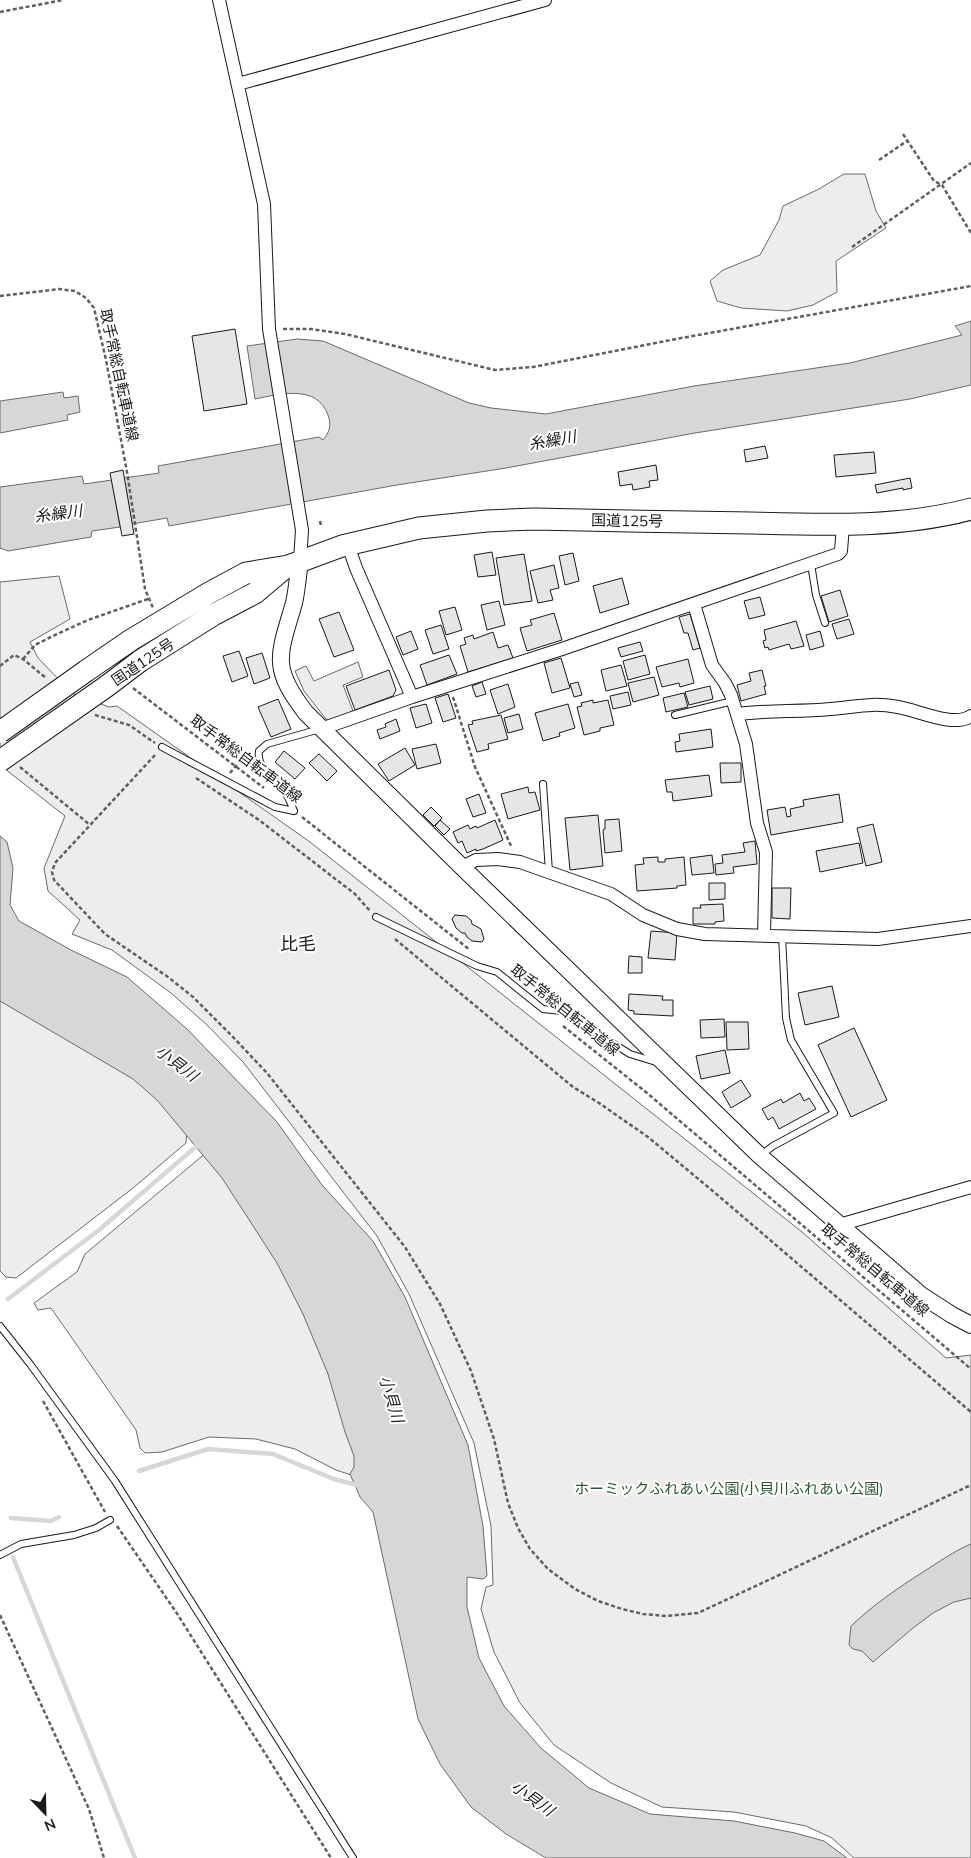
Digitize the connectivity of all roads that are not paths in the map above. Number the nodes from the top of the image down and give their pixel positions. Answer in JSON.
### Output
{"nodes":[{"id":1,"x":219,"y":0,"type":"edge"},
{"id":2,"x":544,"y":0,"type":"edge"},
{"id":3,"x":238,"y":84,"type":"junction"},
{"id":4,"x":971,"y":509,"type":"edge"},
{"id":5,"x":843,"y":525,"type":"junction"},
{"id":6,"x":348,"y":545,"type":"junction"},
{"id":7,"x":294,"y":564,"type":"junction"},
{"id":8,"x":811,"y":564,"type":"junction"},
{"id":9,"x":694,"y":604,"type":"junction"},
{"id":10,"x":825,"y":623,"type":"dead end"},
{"id":11,"x":412,"y":697,"type":"junction"},
{"id":12,"x":733,"y":701,"type":"junction"},
{"id":13,"x":738,"y":714,"type":"junction"},
{"id":14,"x":675,"y":715,"type":"dead end"},
{"id":15,"x":971,"y":716,"type":"edge"},
{"id":16,"x":321,"y":729,"type":"junction"},
{"id":17,"x":0,"y":732,"type":"edge"},
{"id":18,"x":162,"y":747,"type":"road end"},
{"id":19,"x":8,"y":761,"type":"edge"},
{"id":20,"x":544,"y":784,"type":"dead end"},
{"id":21,"x":462,"y":867,"type":"junction"},
{"id":22,"x":550,"y":872,"type":"junction"},
{"id":23,"x":376,"y":917,"type":"road end"},
{"id":24,"x":971,"y":926,"type":"edge"},
{"id":25,"x":764,"y":935,"type":"junction"},
{"id":26,"x":782,"y":935,"type":"junction"},
{"id":27,"x":664,"y":1065,"type":"junction"},
{"id":28,"x":760,"y":1156,"type":"junction"},
{"id":29,"x":971,"y":1187,"type":"edge"},
{"id":30,"x":839,"y":1225,"type":"junction"},
{"id":31,"x":971,"y":1325,"type":"edge"},
{"id":32,"x":0,"y":1326,"type":"edge"},
{"id":33,"x":110,"y":1520,"type":"road end"},
{"id":34,"x":0,"y":1555,"type":"edge"},
{"id":35,"x":352,"y":1858,"type":"edge"}],
"edges":[{"from":1,"to":3,"type":"street"},
{"from":2,"to":3,"type":"street"},
{"from":3,"to":7,"type":"street"},
{"from":4,"to":5,"type":"highway","name":"国道125号"},
{"from":5,"to":6,"type":"highway","name":"国道125号"},
{"from":5,"to":8,"type":"street"},
{"from":6,"to":7,"type":"highway","name":"国道125号"},
{"from":6,"to":11,"type":"street"},
{"from":7,"to":16,"type":"street"},
{"from":7,"to":17,"type":"highway","name":"国道125号","bridge":true},
{"from":7,"to":19,"type":"highway","name":"国道125号","bridge":true},
{"from":8,"to":9,"type":"street"},
{"from":8,"to":10,"type":"lane"},
{"from":9,"to":11,"type":"street"},
{"from":9,"to":12,"type":"street"},
{"from":11,"to":16,"type":"street"},
{"from":12,"to":13,"type":"street"},
{"from":12,"to":14,"type":"lane"},
{"from":13,"to":15,"type":"street"},
{"from":13,"to":25,"type":"street"},
{"from":16,"to":18,"type":"lane"},
{"from":16,"to":21,"type":"street"},
{"from":20,"to":22,"type":"lane"},
{"from":21,"to":22,"type":"street"},
{"from":21,"to":27,"type":"street"},
{"from":22,"to":25,"type":"street"},
{"from":23,"to":27,"type":"lane","name":"取手常総自転車道線"},
{"from":24,"to":26,"type":"street"},
{"from":25,"to":26,"type":"street"},
{"from":26,"to":28,"type":"lane"},
{"from":27,"to":28,"type":"street"},
{"from":28,"to":30,"type":"street"},
{"from":29,"to":30,"type":"street"},
{"from":30,"to":31,"type":"street"},
{"from":32,"to":35,"type":"lane"},
{"from":33,"to":34,"type":"lane"}]}
